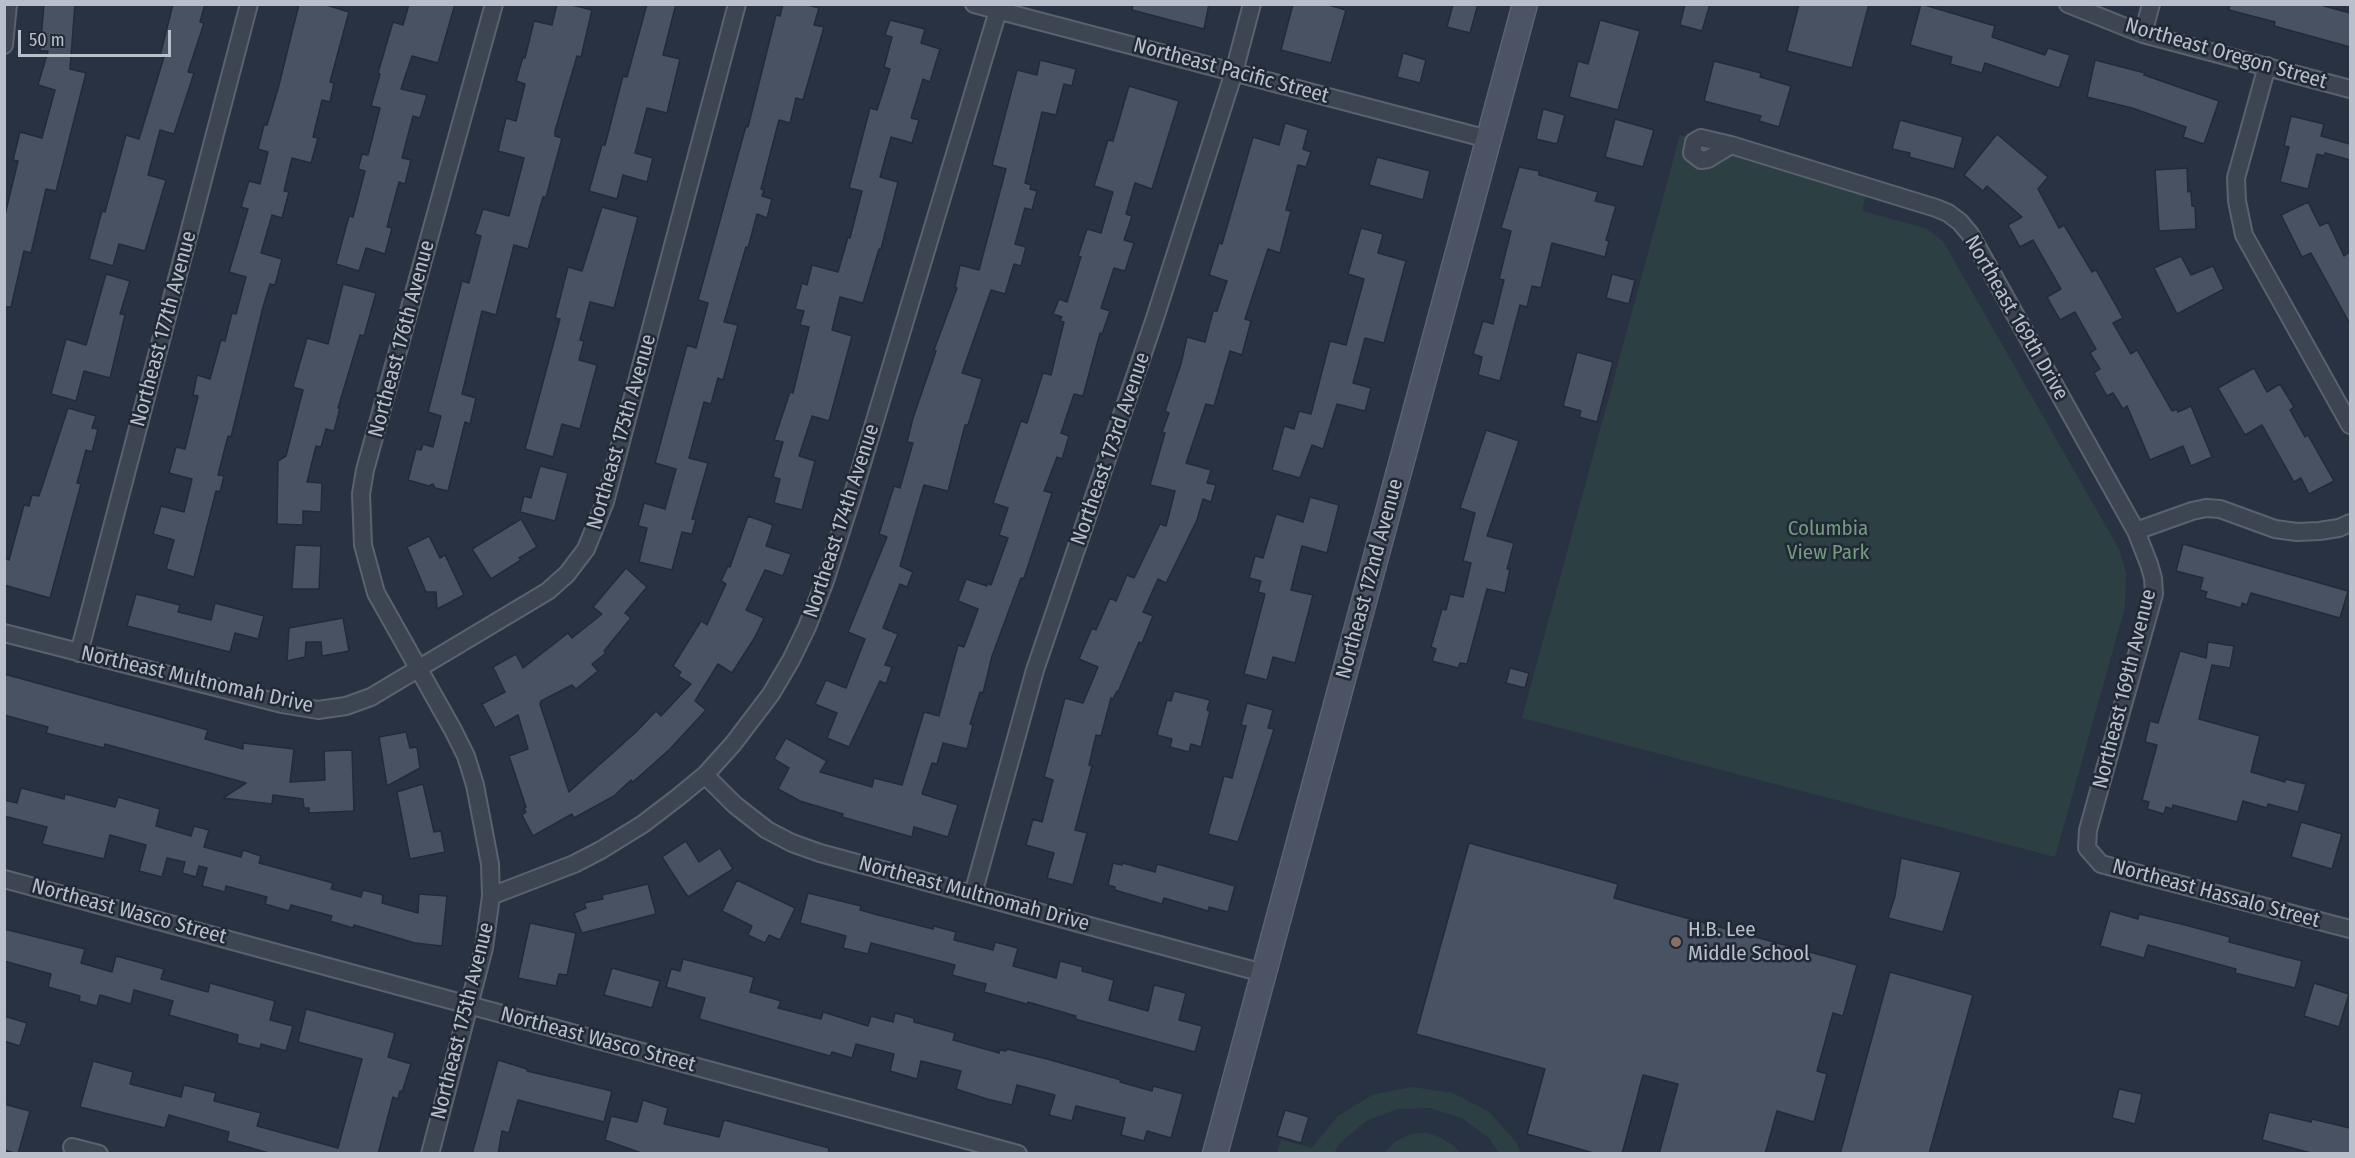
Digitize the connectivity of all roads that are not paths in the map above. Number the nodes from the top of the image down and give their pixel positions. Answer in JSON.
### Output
{"nodes":[{"id":1,"x":8,"y":4,"type":"edge"},
{"id":2,"x":249,"y":4,"type":"edge"},
{"id":3,"x":494,"y":4,"type":"edge"},
{"id":4,"x":737,"y":4,"type":"edge"},
{"id":5,"x":974,"y":4,"type":"edge"},
{"id":6,"x":1252,"y":4,"type":"edge"},
{"id":7,"x":1525,"y":4,"type":"edge"},
{"id":8,"x":2068,"y":4,"type":"edge"},
{"id":9,"x":2151,"y":4,"type":"edge"},
{"id":10,"x":999,"y":7,"type":"edge"},
{"id":11,"x":2143,"y":34,"type":"junction"},
{"id":12,"x":4,"y":45,"type":"edge"},
{"id":13,"x":2267,"y":66,"type":"junction"},
{"id":14,"x":1234,"y":72,"type":"junction"},
{"id":15,"x":2350,"y":89,"type":"edge"},
{"id":16,"x":1488,"y":139,"type":"junction"},
{"id":17,"x":1731,"y":145,"type":"dead end"},
{"id":18,"x":2350,"y":425,"type":"edge"},
{"id":19,"x":2350,"y":523,"type":"edge"},
{"id":20,"x":2136,"y":531,"type":"junction"},
{"id":21,"x":4,"y":633,"type":"edge"},
{"id":22,"x":79,"y":653,"type":"junction"},
{"id":23,"x":418,"y":669,"type":"junction"},
{"id":24,"x":705,"y":776,"type":"junction"},
{"id":25,"x":2087,"y":848,"type":"joint"},
{"id":26,"x":4,"y":879,"type":"edge"},
{"id":27,"x":973,"y":894,"type":"junction"},
{"id":28,"x":491,"y":896,"type":"junction"},
{"id":29,"x":2350,"y":929,"type":"edge"},
{"id":30,"x":1263,"y":973,"type":"junction"},
{"id":31,"x":470,"y":1005,"type":"junction"},
{"id":32,"x":72,"y":1147,"type":"dead end"},
{"id":33,"x":99,"y":1154,"type":"edge"},
{"id":34,"x":430,"y":1154,"type":"edge"},
{"id":35,"x":1018,"y":1154,"type":"edge"},
{"id":36,"x":1215,"y":1154,"type":"edge"}],
"edges":[{"from":1,"to":12,"type":"street"},
{"from":2,"to":22,"type":"street","name":"Northeast 177th Avenue"},
{"from":3,"to":23,"type":"street","name":"Northeast 176th Avenue"},
{"from":4,"to":23,"type":"street","name":"Northeast 175th Avenue"},
{"from":5,"to":10,"type":"street","name":"Northeast Pacific Street"},
{"from":6,"to":14,"type":"street","name":"Northeast 173rd Avenue"},
{"from":7,"to":16,"type":"street","name":"Northeast 172nd Avenue"},
{"from":8,"to":11,"type":"street","name":"Northeast Oregon Street"},
{"from":9,"to":11,"type":"street"},
{"from":10,"to":14,"type":"street","name":"Northeast Pacific Street"},
{"from":10,"to":24,"type":"street","name":"Northeast 174th Avenue"},
{"from":11,"to":13,"type":"street","name":"Northeast Oregon Street"},
{"from":13,"to":15,"type":"street","name":"Northeast Oregon Street"},
{"from":13,"to":18,"type":"street"},
{"from":14,"to":16,"type":"street","name":"Northeast Pacific Street"},
{"from":14,"to":27,"type":"street","name":"Northeast 173rd Avenue"},
{"from":16,"to":30,"type":"street","name":"Northeast 172nd Avenue"},
{"from":17,"to":20,"type":"street","name":"Northeast 169th Drive"},
{"from":19,"to":20,"type":"street"},
{"from":20,"to":25,"type":"street","name":"Northeast 169th Avenue"},
{"from":21,"to":22,"type":"street","name":"Northeast Multnomah Drive"},
{"from":22,"to":23,"type":"street","name":"Northeast Multnomah Drive"},
{"from":23,"to":28,"type":"street","name":"Northeast 175th Avenue"},
{"from":24,"to":27,"type":"street","name":"Northeast Multnomah Drive"},
{"from":24,"to":28,"type":"street","name":"Northeast 174th Avenue"},
{"from":25,"to":29,"type":"street","name":"Northeast Hassalo Street"},
{"from":26,"to":31,"type":"street","name":"Northeast Wasco Street"},
{"from":27,"to":30,"type":"street","name":"Northeast Multnomah Drive"},
{"from":28,"to":31,"type":"street","name":"Northeast 175th Avenue"},
{"from":30,"to":36,"type":"street","name":"Northeast 172nd Avenue"},
{"from":31,"to":34,"type":"street","name":"Northeast 175th Avenue"},
{"from":31,"to":35,"type":"street","name":"Northeast Wasco Street"},
{"from":32,"to":33,"type":"street"}]}
